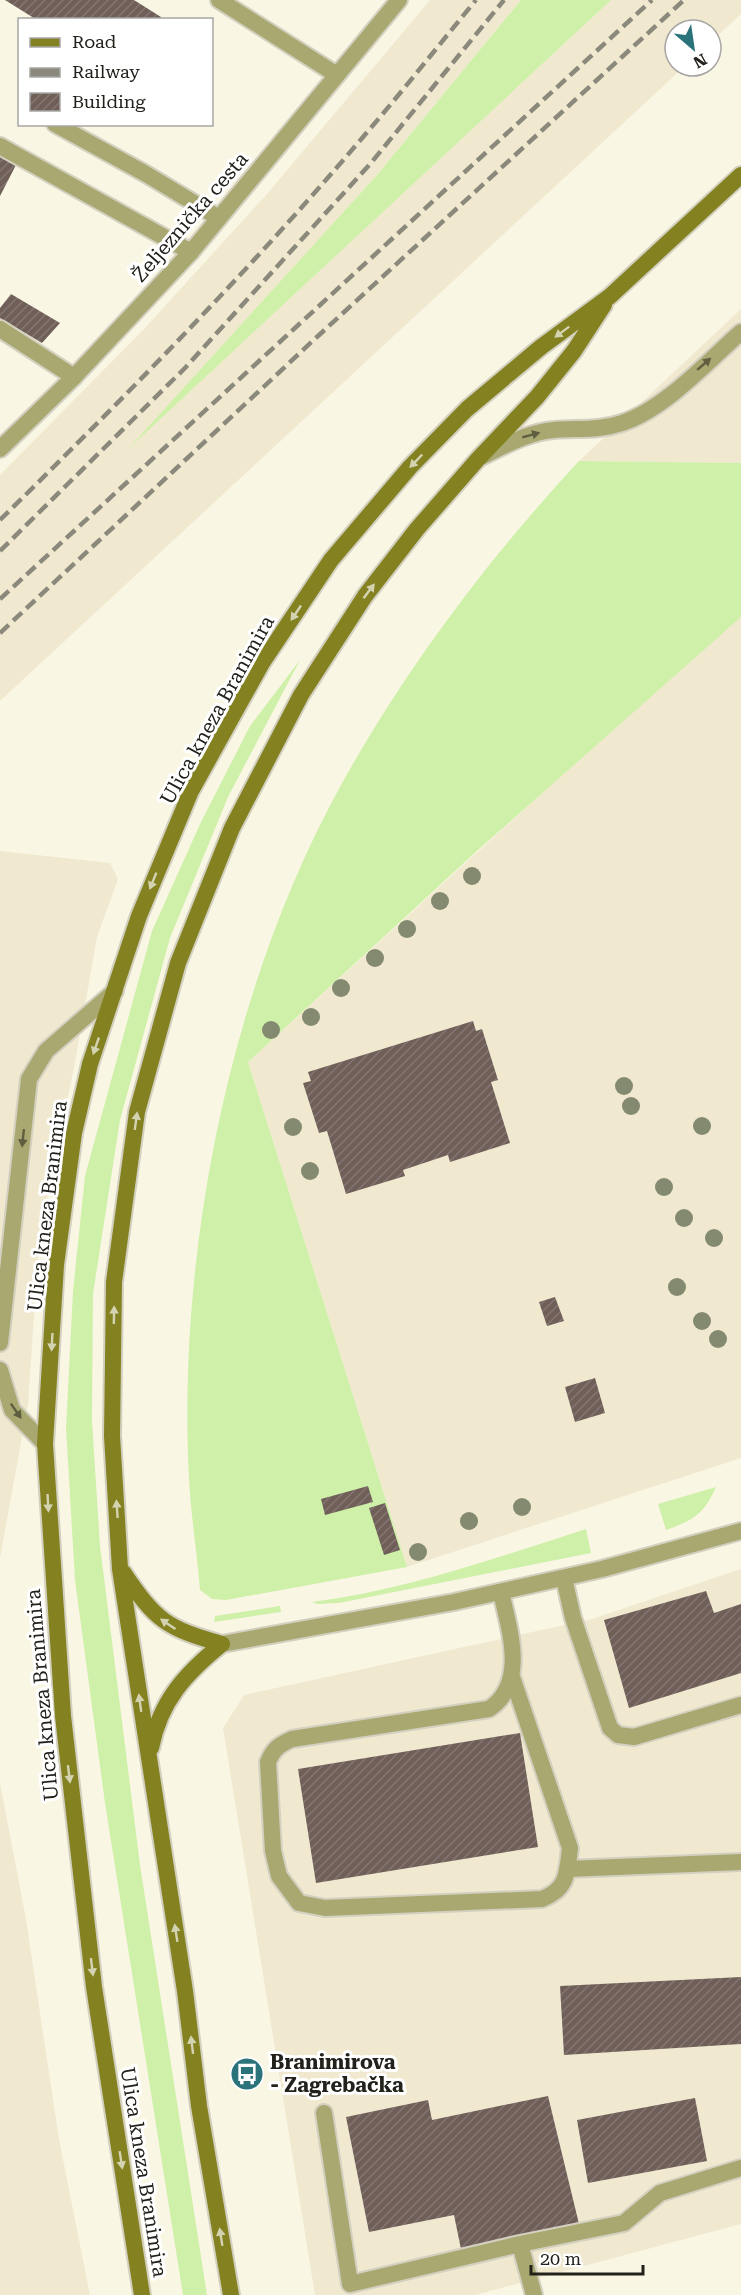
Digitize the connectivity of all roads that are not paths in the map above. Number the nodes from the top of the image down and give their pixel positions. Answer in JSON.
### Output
{"nodes":[{"id":1,"x":219,"y":0,"type":"edge"},
{"id":2,"x":399,"y":0,"type":"edge"},
{"id":3,"x":337,"y":75,"type":"junction"},
{"id":4,"x":59,"y":126,"type":"edge"},
{"id":5,"x":0,"y":146,"type":"edge"},
{"id":6,"x":741,"y":175,"type":"edge"},
{"id":7,"x":219,"y":218,"type":"junction"},
{"id":8,"x":191,"y":252,"type":"junction"},
{"id":9,"x":609,"y":297,"type":"junction"},
{"id":10,"x":0,"y":329,"type":"edge"},
{"id":11,"x":741,"y":332,"type":"edge"},
{"id":12,"x":74,"y":376,"type":"junction"},
{"id":13,"x":0,"y":449,"type":"edge"},
{"id":14,"x":477,"y":459,"type":"junction"},
{"id":15,"x":115,"y":991,"type":"junction"},
{"id":16,"x":0,"y":1343,"type":"edge"},
{"id":17,"x":0,"y":1370,"type":"edge"},
{"id":18,"x":45,"y":1444,"type":"junction"},
{"id":19,"x":741,"y":1531,"type":"edge"},
{"id":20,"x":120,"y":1569,"type":"junction"},
{"id":21,"x":564,"y":1578,"type":"junction"},
{"id":22,"x":501,"y":1592,"type":"junction"},
{"id":23,"x":222,"y":1644,"type":"junction"},
{"id":24,"x":512,"y":1677,"type":"junction"},
{"id":25,"x":741,"y":1706,"type":"edge"},
{"id":26,"x":148,"y":1761,"type":"junction"},
{"id":27,"x":741,"y":1862,"type":"edge"},
{"id":28,"x":567,"y":1869,"type":"junction"},
{"id":29,"x":324,"y":2113,"type":"dead end"},
{"id":30,"x":741,"y":2168,"type":"edge"},
{"id":31,"x":520,"y":2244,"type":"junction"},
{"id":32,"x":142,"y":2295,"type":"edge"},
{"id":33,"x":231,"y":2295,"type":"edge"},
{"id":34,"x":534,"y":2295,"type":"edge"}],
"edges":[{"from":1,"to":3,"type":"street"},
{"from":2,"to":3,"type":"street","name":"Željeznička cesta"},
{"from":3,"to":7,"type":"street","name":"Željeznička cesta"},
{"from":4,"to":7,"type":"street"},
{"from":5,"to":8,"type":"street"},
{"from":6,"to":9,"type":"main road","name":"Ulica kneza Branimira"},
{"from":7,"to":8,"type":"street","name":"Željeznička cesta"},
{"from":8,"to":12,"type":"street","name":"Željeznička cesta"},
{"from":9,"to":14,"type":"main road","name":"Ulica kneza Branimira"},
{"from":9,"to":15,"type":"main road","name":"Ulica kneza Branimira","one_way":true},
{"from":10,"to":12,"type":"street"},
{"from":14,"to":11,"type":"street","one_way":true},
{"from":12,"to":13,"type":"street","name":"Željeznička cesta"},
{"from":20,"to":14,"type":"main road","name":"Ulica kneza Branimira","one_way":true},
{"from":15,"to":16,"type":"street","one_way":true},
{"from":15,"to":18,"type":"main road","name":"Ulica kneza Branimira","one_way":true},
{"from":17,"to":18,"type":"street","one_way":true},
{"from":18,"to":32,"type":"main road","name":"Ulica kneza Branimira","one_way":true},
{"from":19,"to":21,"type":"street"},
{"from":23,"to":20,"type":"main road","one_way":true},
{"from":26,"to":20,"type":"main road","name":"Ulica kneza Branimira","one_way":true},
{"from":21,"to":22,"type":"street"},
{"from":21,"to":25,"type":"street"},
{"from":22,"to":23,"type":"street"},
{"from":22,"to":24,"type":"street"},
{"from":23,"to":26,"type":"main road"},
{"from":24,"to":28,"type":"street"},
{"from":24,"to":28,"type":"street"},
{"from":33,"to":26,"type":"main road","name":"Ulica kneza Branimira","one_way":true},
{"from":27,"to":28,"type":"street"},
{"from":29,"to":31,"type":"street"},
{"from":30,"to":31,"type":"street"},
{"from":31,"to":34,"type":"street"}]}
